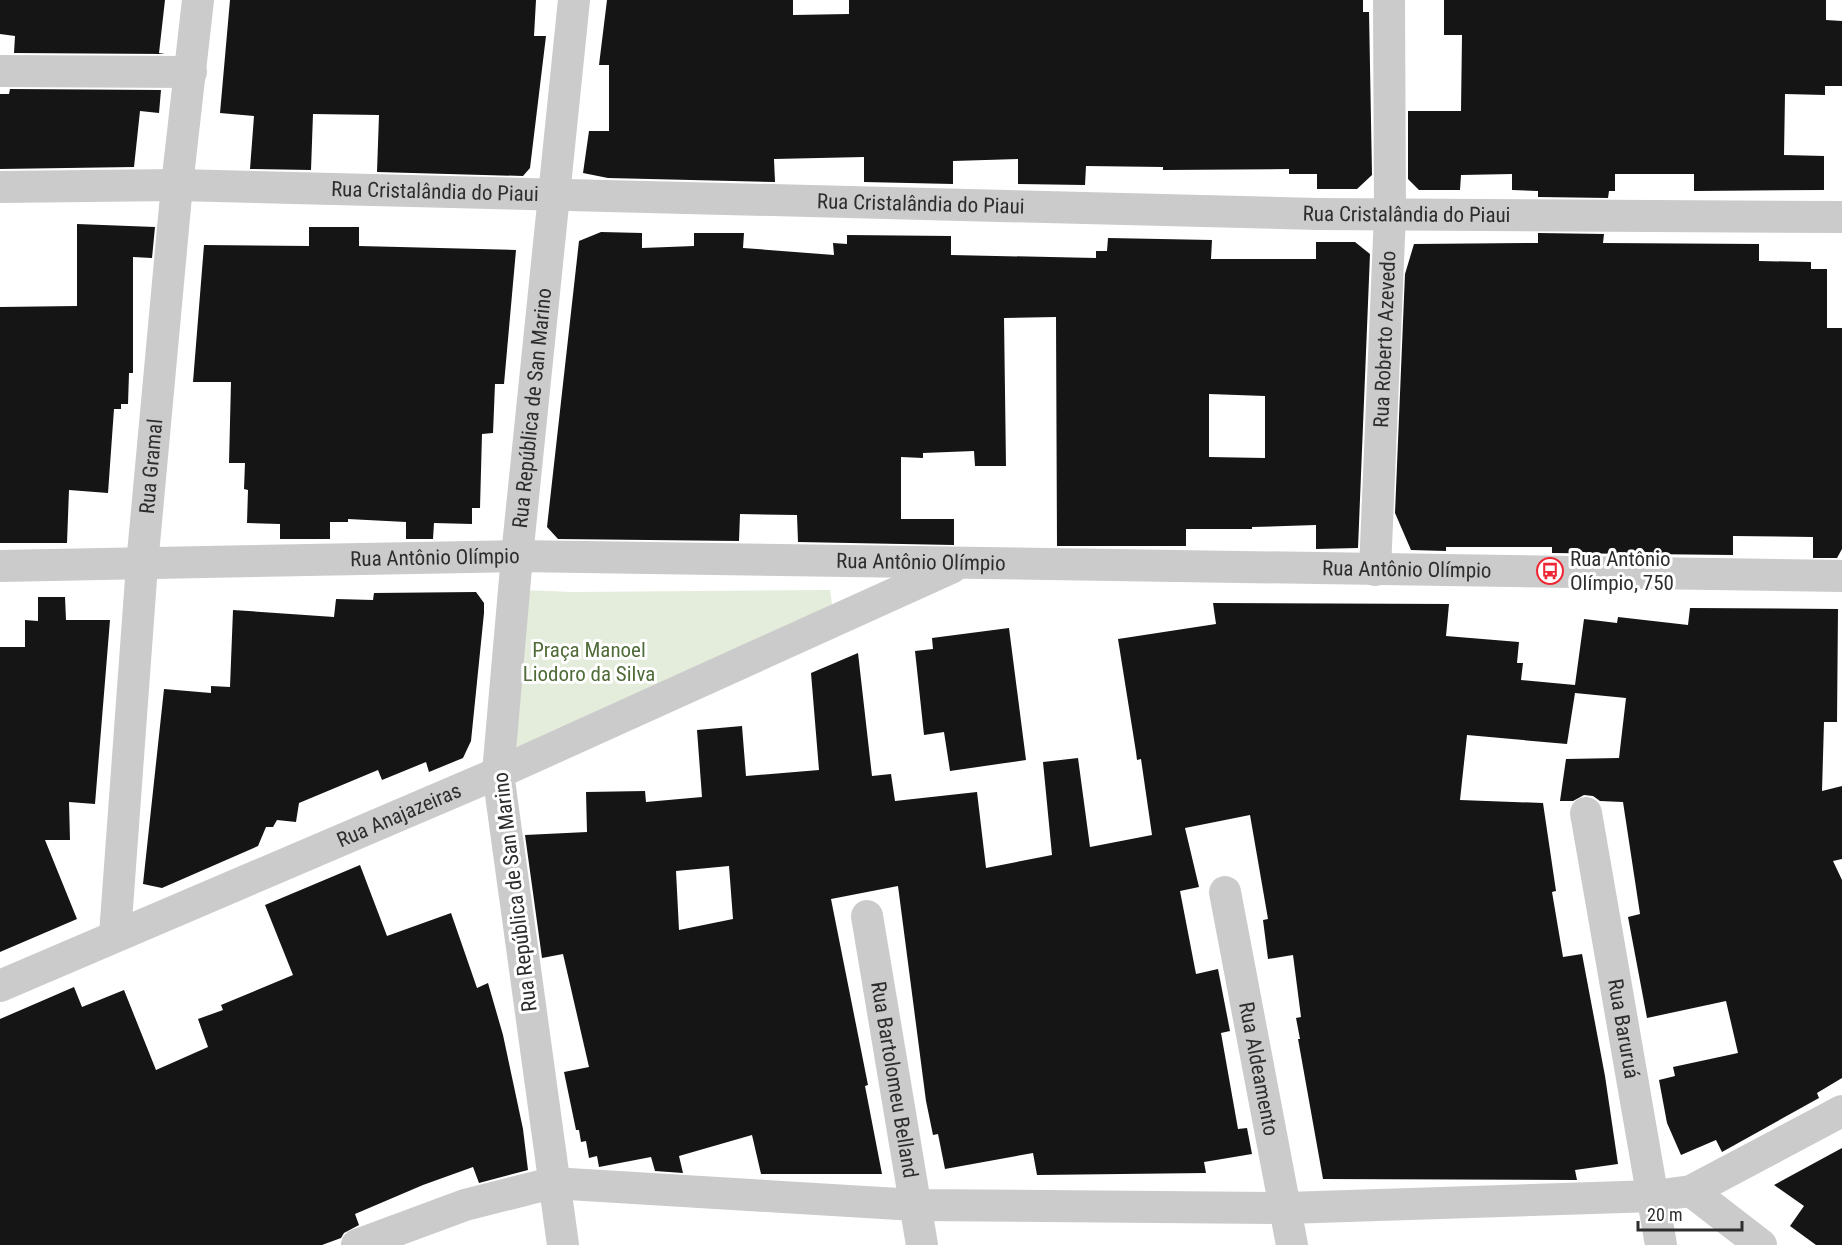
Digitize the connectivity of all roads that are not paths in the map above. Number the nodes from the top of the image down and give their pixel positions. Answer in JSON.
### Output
{"nodes":[{"id":1,"x":198,"y":0,"type":"edge"},
{"id":2,"x":574,"y":0,"type":"edge"},
{"id":3,"x":1389,"y":0,"type":"edge"},
{"id":4,"x":0,"y":71,"type":"edge"},
{"id":5,"x":191,"y":72,"type":"junction"},
{"id":6,"x":177,"y":185,"type":"junction"},
{"id":7,"x":0,"y":188,"type":"edge"},
{"id":8,"x":554,"y":194,"type":"junction"},
{"id":9,"x":1390,"y":214,"type":"junction"},
{"id":10,"x":1842,"y":218,"type":"edge"},
{"id":11,"x":517,"y":556,"type":"junction"},
{"id":12,"x":960,"y":564,"type":"junction"},
{"id":13,"x":142,"y":565,"type":"junction"},
{"id":14,"x":0,"y":566,"type":"edge"},
{"id":15,"x":1375,"y":570,"type":"junction"},
{"id":16,"x":1842,"y":576,"type":"edge"},
{"id":17,"x":498,"y":773,"type":"junction"},
{"id":18,"x":1586,"y":813,"type":"dead end"},
{"id":19,"x":1225,"y":892,"type":"dead end"},
{"id":20,"x":867,"y":916,"type":"dead end"},
{"id":21,"x":115,"y":935,"type":"junction"},
{"id":22,"x":0,"y":986,"type":"edge"},
{"id":23,"x":1842,"y":1111,"type":"edge"},
{"id":24,"x":552,"y":1183,"type":"junction"},
{"id":25,"x":1690,"y":1191,"type":"junction"},
{"id":26,"x":1654,"y":1196,"type":"junction"},
{"id":27,"x":915,"y":1205,"type":"junction"},
{"id":28,"x":1286,"y":1208,"type":"junction"},
{"id":29,"x":357,"y":1245,"type":"edge"},
{"id":30,"x":563,"y":1245,"type":"edge"},
{"id":31,"x":922,"y":1245,"type":"edge"},
{"id":32,"x":1293,"y":1245,"type":"edge"},
{"id":33,"x":1661,"y":1245,"type":"edge"},
{"id":34,"x":1761,"y":1245,"type":"edge"}],
"edges":[{"from":1,"to":5,"type":"street","name":"Rua Gramal"},
{"from":2,"to":8,"type":"street","name":"Rua República de San Marino"},
{"from":3,"to":9,"type":"street","name":"Rua Roberto Azevedo"},
{"from":4,"to":5,"type":"street"},
{"from":5,"to":6,"type":"street","name":"Rua Gramal"},
{"from":6,"to":7,"type":"street","name":"Rua Cristalândia do Piaui"},
{"from":6,"to":8,"type":"street","name":"Rua Cristalândia do Piaui"},
{"from":6,"to":13,"type":"street","name":"Rua Gramal"},
{"from":8,"to":9,"type":"street","name":"Rua Cristalândia do Piaui"},
{"from":8,"to":11,"type":"street","name":"Rua República de San Marino"},
{"from":9,"to":10,"type":"street","name":"Rua Cristalândia do Piaui"},
{"from":9,"to":15,"type":"street","name":"Rua Roberto Azevedo"},
{"from":11,"to":12,"type":"street","name":"Rua Antônio Olímpio"},
{"from":11,"to":13,"type":"street","name":"Rua Antônio Olímpio"},
{"from":11,"to":17,"type":"street","name":"Rua República de San Marino"},
{"from":12,"to":15,"type":"street","name":"Rua Antônio Olímpio"},
{"from":12,"to":17,"type":"street","name":"Rua Anajazeiras"},
{"from":13,"to":14,"type":"street","name":"Rua Antônio Olímpio"},
{"from":13,"to":21,"type":"street","name":"Rua Gramal"},
{"from":15,"to":16,"type":"street","name":"Rua Antônio Olímpio"},
{"from":17,"to":21,"type":"street","name":"Rua Anajazeiras"},
{"from":17,"to":24,"type":"street","name":"Rua República de San Marino"},
{"from":18,"to":26,"type":"street","name":"Rua Baruruá"},
{"from":19,"to":28,"type":"street","name":"Rua Aldeamento"},
{"from":20,"to":27,"type":"street","name":"Rua Bartolomeu Belland"},
{"from":21,"to":22,"type":"street","name":"Rua Anajazeiras"},
{"from":23,"to":25,"type":"street"},
{"from":24,"to":27,"type":"street"},
{"from":24,"to":29,"type":"street"},
{"from":24,"to":30,"type":"street","name":"Rua República de San Marino"},
{"from":25,"to":26,"type":"street"},
{"from":25,"to":34,"type":"street"},
{"from":26,"to":28,"type":"street"},
{"from":26,"to":33,"type":"street","name":"Rua Baruruá"},
{"from":27,"to":28,"type":"street"},
{"from":27,"to":31,"type":"street","name":"Rua Bartolomeu Belland"},
{"from":28,"to":32,"type":"street","name":"Rua Aldeamento"}]}
